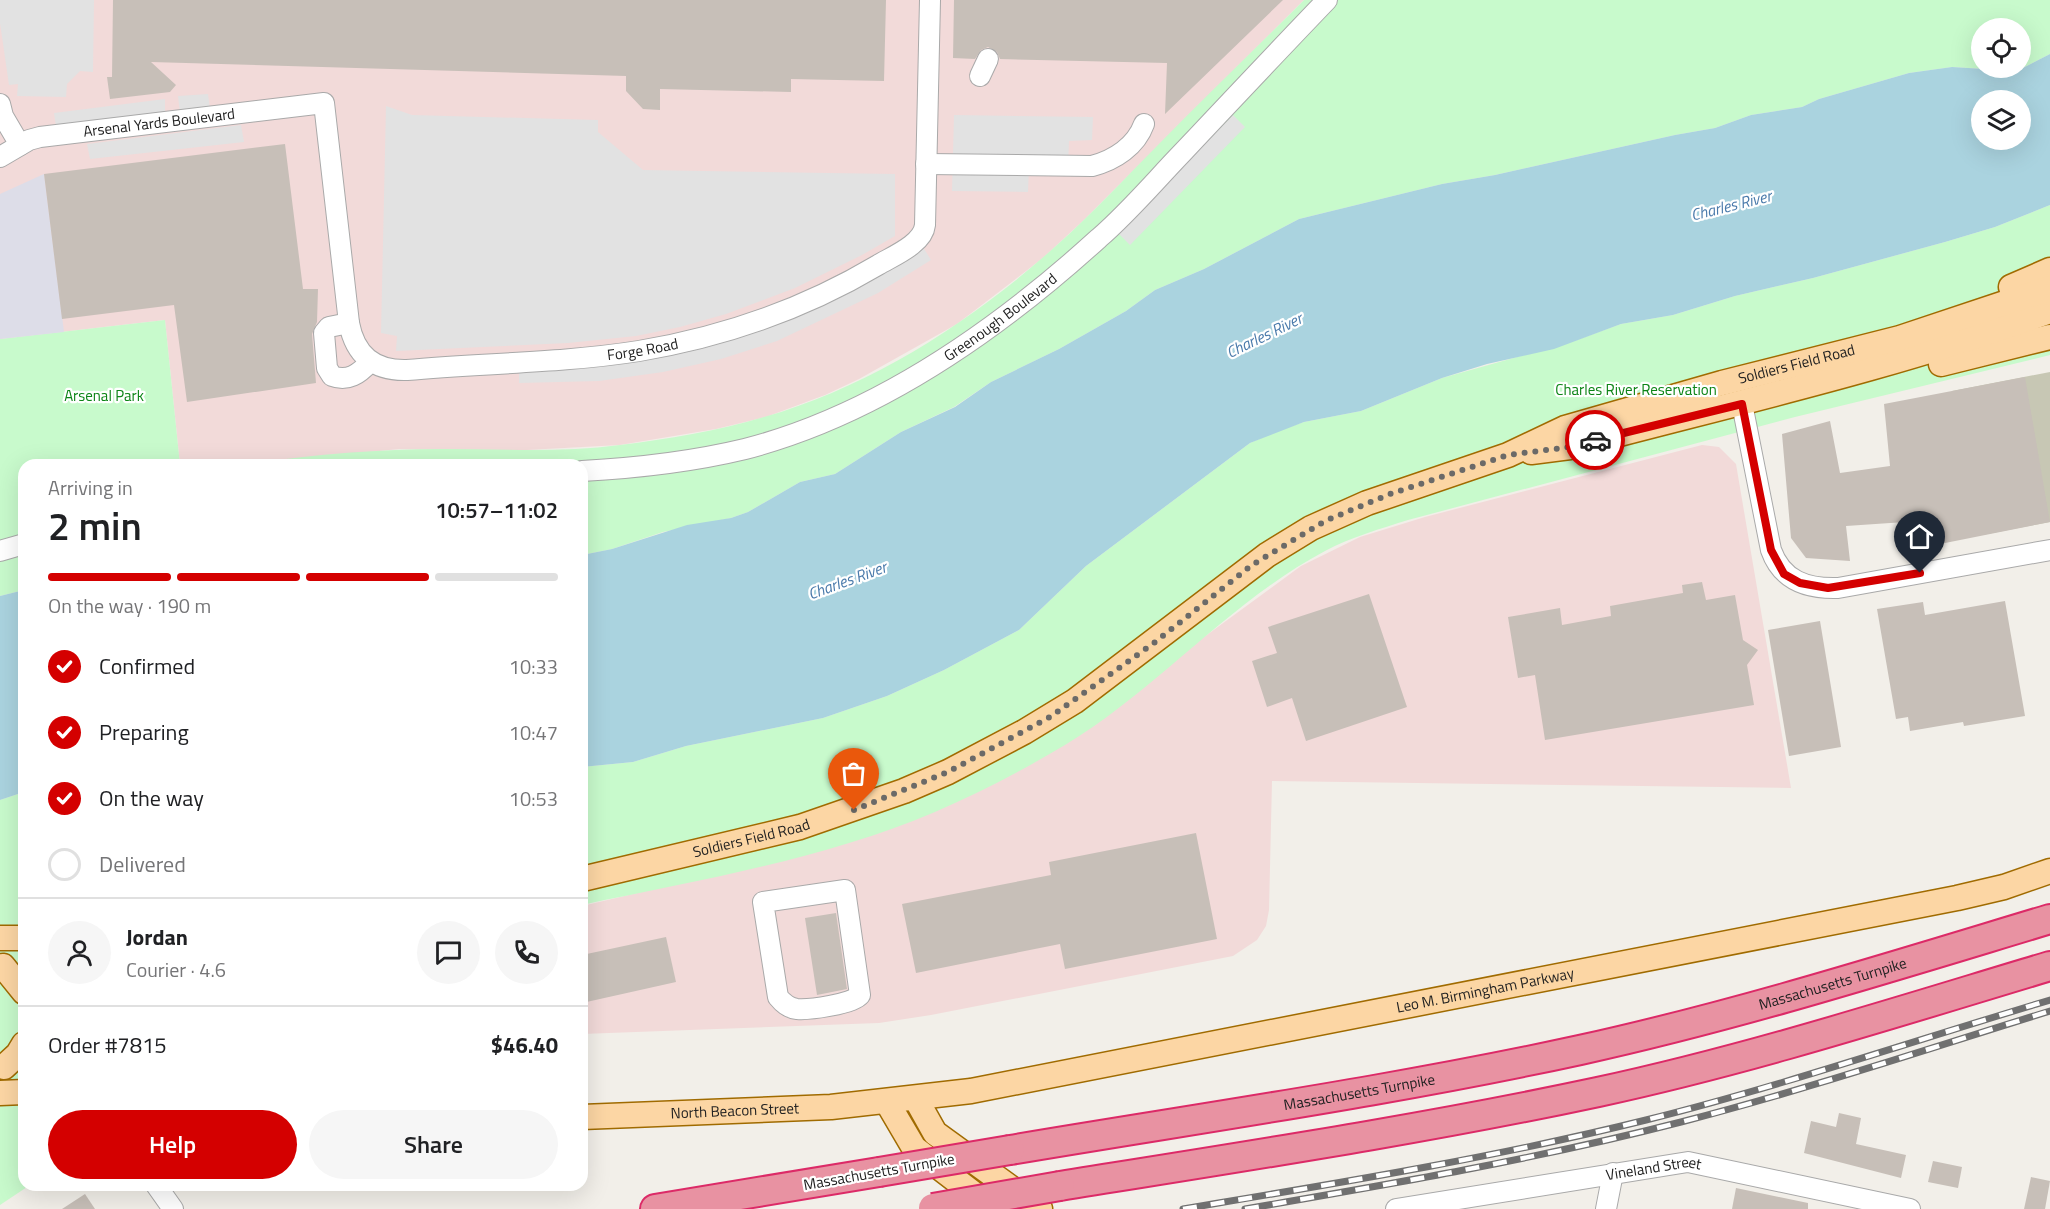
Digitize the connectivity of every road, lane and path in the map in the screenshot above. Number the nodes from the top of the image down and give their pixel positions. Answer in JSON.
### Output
{"nodes":[{"id":1,"x":930,"y":0,"type":"edge"},
{"id":2,"x":1327,"y":0,"type":"edge"},
{"id":3,"x":0,"y":104,"type":"edge"},
{"id":4,"x":1144,"y":124,"type":"dead end"},
{"id":5,"x":20,"y":146,"type":"junction"},
{"id":6,"x":0,"y":157,"type":"edge"},
{"id":7,"x":926,"y":164,"type":"junction"},
{"id":8,"x":2050,"y":270,"type":"edge"},
{"id":9,"x":2050,"y":288,"type":"edge"},
{"id":10,"x":2050,"y":311,"type":"edge"},
{"id":11,"x":348,"y":322,"type":"junction"},
{"id":12,"x":2050,"y":337,"type":"edge"},
{"id":13,"x":1900,"y":338,"type":"junction"},
{"id":14,"x":370,"y":363,"type":"junction"},
{"id":15,"x":1844,"y":378,"type":"junction"},
{"id":16,"x":1742,"y":404,"type":"junction"},
{"id":17,"x":1508,"y":455,"type":"junction"},
{"id":18,"x":588,"y":471,"type":"edge"},
{"id":19,"x":18,"y":546,"type":"edge"},
{"id":20,"x":2050,"y":550,"type":"edge"},
{"id":21,"x":0,"y":551,"type":"edge"},
{"id":22,"x":2050,"y":871,"type":"edge"},
{"id":23,"x":588,"y":878,"type":"edge"},
{"id":24,"x":2050,"y":919,"type":"edge"},
{"id":25,"x":0,"y":938,"type":"edge"},
{"id":26,"x":18,"y":938,"type":"edge"},
{"id":27,"x":2050,"y":966,"type":"edge"},
{"id":28,"x":9,"y":968,"type":"edge"},
{"id":29,"x":18,"y":982,"type":"edge"},
{"id":30,"x":778,"y":997,"type":"joint"},
{"id":31,"x":18,"y":1052,"type":"edge"},
{"id":32,"x":9,"y":1065,"type":"edge"},
{"id":33,"x":18,"y":1092,"type":"edge"},
{"id":34,"x":0,"y":1093,"type":"edge"},
{"id":35,"x":916,"y":1099,"type":"junction"},
{"id":36,"x":887,"y":1102,"type":"junction"},
{"id":37,"x":588,"y":1118,"type":"edge"},
{"id":38,"x":1613,"y":1173,"type":"junction"},
{"id":39,"x":160,"y":1191,"type":"edge"},
{"id":40,"x":929,"y":1208,"type":"edge"},
{"id":41,"x":173,"y":1209,"type":"edge"},
{"id":42,"x":655,"y":1209,"type":"edge"},
{"id":43,"x":994,"y":1209,"type":"edge"},
{"id":44,"x":1040,"y":1209,"type":"edge"},
{"id":45,"x":1396,"y":1209,"type":"edge"},
{"id":46,"x":1606,"y":1209,"type":"edge"},
{"id":47,"x":1910,"y":1209,"type":"edge"}],
"edges":[{"from":1,"to":7,"type":"street","name":"Forge Road"},
{"from":2,"to":18,"type":"street","name":"Greenough Boulevard"},
{"from":3,"to":5,"type":"street"},
{"from":4,"to":7,"type":"street"},
{"from":5,"to":6,"type":"street","name":"Arsenal Yards Boulevard"},
{"from":5,"to":11,"type":"street","name":"Arsenal Yards Boulevard"},
{"from":7,"to":14,"type":"street","name":"Forge Road"},
{"from":8,"to":13,"type":"main road"},
{"from":9,"to":13,"type":"main road","name":"Soldiers Field Road"},
{"from":10,"to":15,"type":"main road","name":"Soldiers Field Road"},
{"from":11,"to":14,"type":"street"},
{"from":11,"to":14,"type":"street"},
{"from":12,"to":15,"type":"main road"},
{"from":13,"to":17,"type":"main road","name":"Soldiers Field Road"},
{"from":15,"to":16,"type":"main road","name":"Soldiers Field Road"},
{"from":16,"to":17,"type":"main road","name":"Soldiers Field Road"},
{"from":16,"to":20,"type":"street"},
{"from":17,"to":23,"type":"main road","name":"Soldiers Field Road"},
{"from":19,"to":21,"type":"street"},
{"from":22,"to":35,"type":"main road","name":"Leo M. Birmingham Parkway"},
{"from":24,"to":42,"type":"highway","name":"Massachusetts Turnpike","bridge":true},
{"from":25,"to":26,"type":"main road"},
{"from":27,"to":40,"type":"highway","bridge":true},
{"from":28,"to":29,"type":"main road"},
{"from":30,"to":30,"type":"street"},
{"from":31,"to":32,"type":"main road"},
{"from":33,"to":34,"type":"main road"},
{"from":35,"to":36,"type":"main road","name":"North Beacon Street"},
{"from":35,"to":44,"type":"main road"},
{"from":36,"to":37,"type":"main road","name":"North Beacon Street"},
{"from":36,"to":43,"type":"main road"},
{"from":38,"to":45,"type":"street","name":"Vineland Street"},
{"from":38,"to":46,"type":"street"},
{"from":38,"to":47,"type":"street","name":"Vineland Street"},
{"from":39,"to":41,"type":"street"}]}
